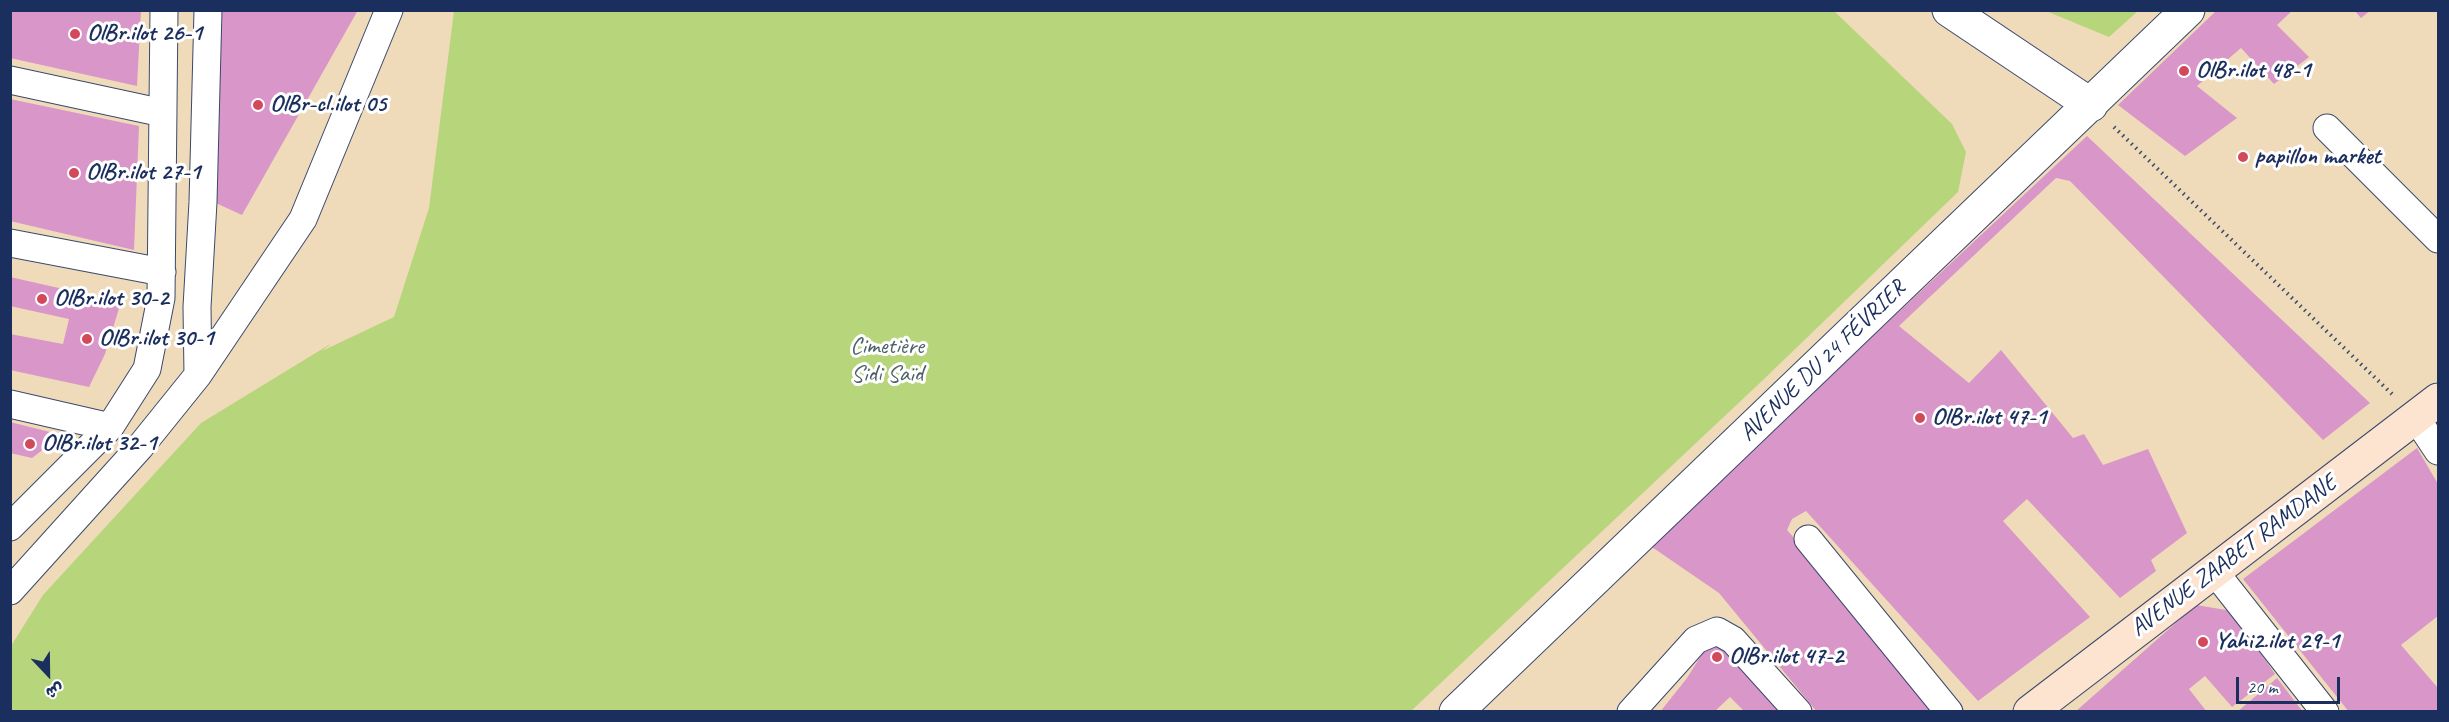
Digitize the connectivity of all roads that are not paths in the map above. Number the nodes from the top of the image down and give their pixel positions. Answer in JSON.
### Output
{"nodes":[{"id":1,"x":164,"y":10,"type":"edge"},
{"id":2,"x":208,"y":10,"type":"edge"},
{"id":3,"x":389,"y":10,"type":"edge"},
{"id":4,"x":1949,"y":10,"type":"edge"},
{"id":5,"x":2188,"y":10,"type":"edge"},
{"id":6,"x":10,"y":80,"type":"edge"},
{"id":7,"x":2091,"y":105,"type":"junction"},
{"id":8,"x":163,"y":113,"type":"junction"},
{"id":9,"x":2327,"y":128,"type":"dead end"},
{"id":10,"x":2439,"y":239,"type":"edge"},
{"id":11,"x":10,"y":243,"type":"edge"},
{"id":12,"x":162,"y":272,"type":"junction"},
{"id":13,"x":198,"y":375,"type":"junction"},
{"id":14,"x":10,"y":404,"type":"edge"},
{"id":15,"x":2427,"y":409,"type":"edge"},
{"id":16,"x":110,"y":427,"type":"junction"},
{"id":17,"x":2439,"y":451,"type":"edge"},
{"id":18,"x":10,"y":527,"type":"edge"},
{"id":19,"x":1808,"y":539,"type":"dead end"},
{"id":20,"x":2214,"y":570,"type":"junction"},
{"id":21,"x":10,"y":591,"type":"edge"},
{"id":22,"x":1456,"y":711,"type":"edge"},
{"id":23,"x":1631,"y":711,"type":"edge"},
{"id":24,"x":1798,"y":711,"type":"edge"},
{"id":25,"x":1949,"y":711,"type":"edge"},
{"id":26,"x":2030,"y":711,"type":"edge"},
{"id":27,"x":2325,"y":711,"type":"edge"}],
"edges":[{"from":1,"to":8,"type":"street"},
{"from":2,"to":13,"type":"street"},
{"from":3,"to":13,"type":"street"},
{"from":4,"to":7,"type":"street"},
{"from":5,"to":7,"type":"street","name":"AVENUE DU 24 FÉVRIER"},
{"from":6,"to":8,"type":"street"},
{"from":7,"to":22,"type":"street","name":"AVENUE DU 24 FÉVRIER"},
{"from":8,"to":12,"type":"street"},
{"from":9,"to":10,"type":"street"},
{"from":11,"to":12,"type":"street"},
{"from":12,"to":16,"type":"street"},
{"from":13,"to":21,"type":"street"},
{"from":14,"to":16,"type":"street"},
{"from":15,"to":17,"type":"street"},
{"from":15,"to":20,"type":"main road","name":"AVENUE ZAABET RAMDANE"},
{"from":16,"to":18,"type":"street"},
{"from":19,"to":25,"type":"street"},
{"from":20,"to":26,"type":"main road","name":"AVENUE ZAABET RAMDANE"},
{"from":20,"to":27,"type":"street"},
{"from":23,"to":24,"type":"street"}]}
